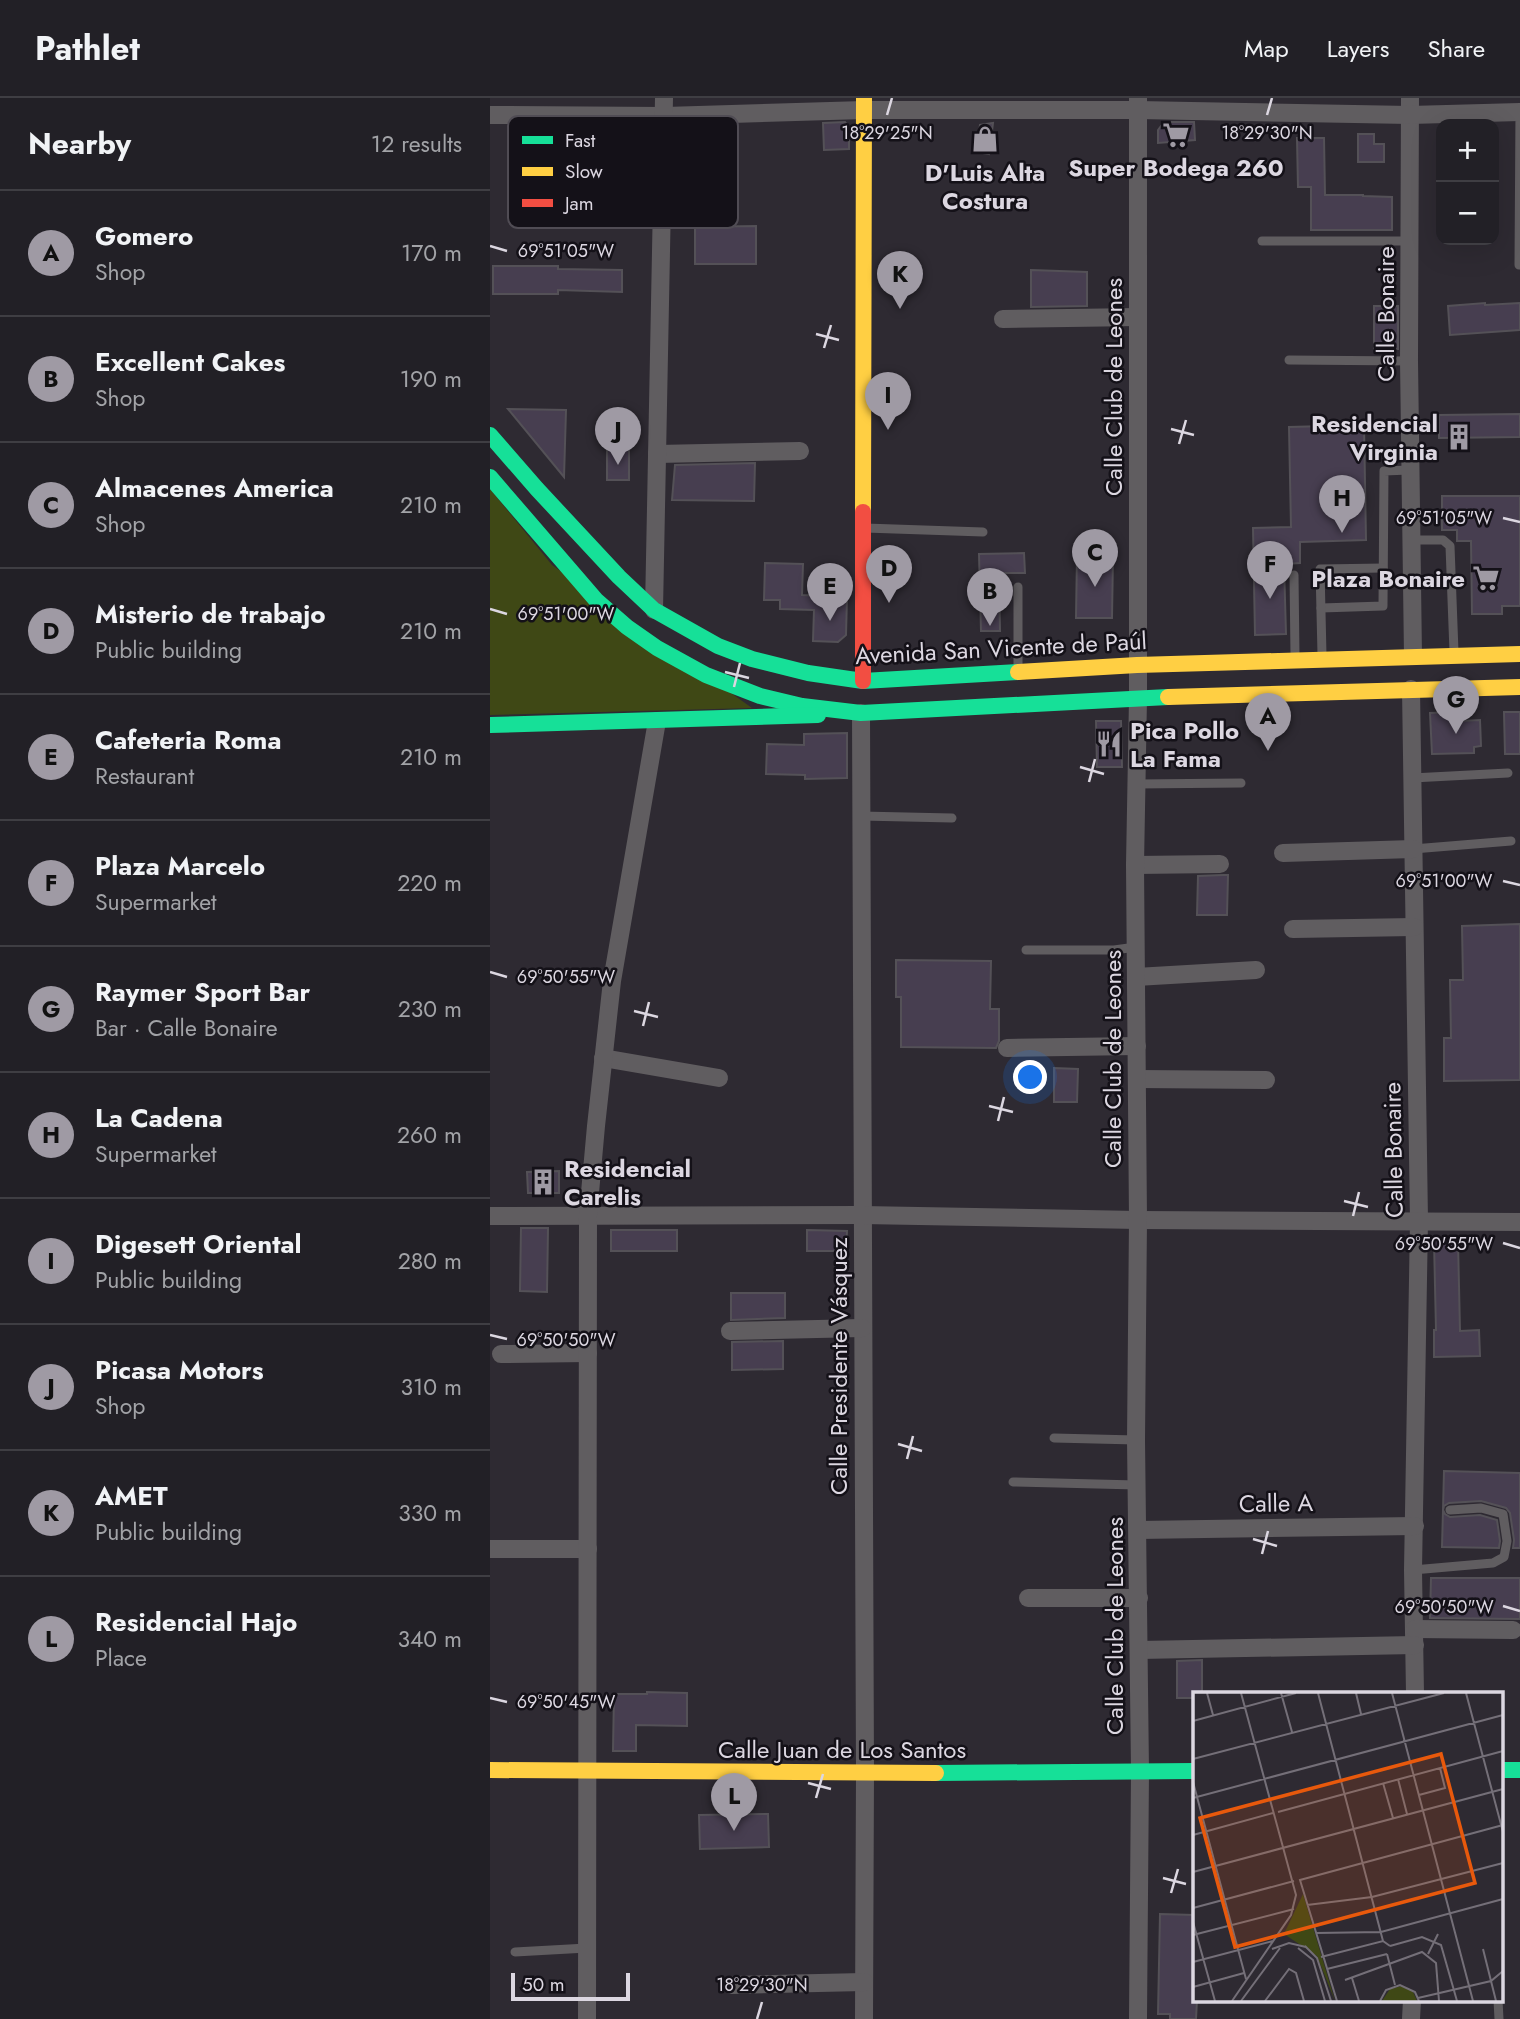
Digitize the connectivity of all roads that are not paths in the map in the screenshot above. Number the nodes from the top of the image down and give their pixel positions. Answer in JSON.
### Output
{"nodes":[{"id":1,"x":864,"y":104,"type":"edge"},
{"id":2,"x":1138,"y":104,"type":"edge"},
{"id":3,"x":1410,"y":106,"type":"edge"},
{"id":4,"x":664,"y":107,"type":"edge"},
{"id":5,"x":1520,"y":111,"type":"edge"},
{"id":6,"x":490,"y":115,"type":"edge"},
{"id":7,"x":662,"y":228,"type":"edge"},
{"id":8,"x":1409,"y":241,"type":"junction"},
{"id":9,"x":1262,"y":242,"type":"dead end"},
{"id":10,"x":1519,"y":265,"type":"edge"},
{"id":11,"x":1138,"y":317,"type":"junction"},
{"id":12,"x":1003,"y":319,"type":"dead end"},
{"id":13,"x":1289,"y":360,"type":"dead end"},
{"id":14,"x":1409,"y":361,"type":"junction"},
{"id":15,"x":490,"y":435,"type":"edge"},
{"id":16,"x":800,"y":452,"type":"dead end"},
{"id":17,"x":657,"y":454,"type":"junction"},
{"id":18,"x":1409,"y":470,"type":"junction"},
{"id":19,"x":491,"y":479,"type":"edge"},
{"id":20,"x":863,"y":528,"type":"junction"},
{"id":21,"x":983,"y":532,"type":"dead end"},
{"id":22,"x":1411,"y":540,"type":"junction"},
{"id":23,"x":1383,"y":568,"type":"junction"},
{"id":24,"x":1294,"y":576,"type":"dead end"},
{"id":25,"x":1018,"y":587,"type":"dead end"},
{"id":26,"x":1321,"y":608,"type":"junction"},
{"id":27,"x":654,"y":610,"type":"junction"},
{"id":28,"x":1520,"y":654,"type":"edge"},
{"id":29,"x":1454,"y":655,"type":"junction"},
{"id":30,"x":1413,"y":656,"type":"junction"},
{"id":31,"x":1322,"y":660,"type":"junction"},
{"id":32,"x":1295,"y":661,"type":"junction"},
{"id":33,"x":1138,"y":664,"type":"junction"},
{"id":34,"x":1018,"y":672,"type":"junction"},
{"id":35,"x":863,"y":681,"type":"junction"},
{"id":36,"x":1520,"y":687,"type":"edge"},
{"id":37,"x":1411,"y":689,"type":"junction"},
{"id":38,"x":1138,"y":698,"type":"junction"},
{"id":39,"x":861,"y":713,"type":"junction"},
{"id":40,"x":657,"y":721,"type":"junction"},
{"id":41,"x":490,"y":725,"type":"edge"},
{"id":42,"x":1508,"y":773,"type":"dead end"},
{"id":43,"x":1412,"y":778,"type":"junction"},
{"id":44,"x":1241,"y":783,"type":"dead end"},
{"id":45,"x":1137,"y":784,"type":"junction"},
{"id":46,"x":861,"y":816,"type":"junction"},
{"id":47,"x":952,"y":818,"type":"dead end"},
{"id":48,"x":1511,"y":841,"type":"dead end"},
{"id":49,"x":1413,"y":849,"type":"junction"},
{"id":50,"x":1283,"y":853,"type":"dead end"},
{"id":51,"x":1220,"y":864,"type":"dead end"},
{"id":52,"x":1135,"y":865,"type":"junction"},
{"id":53,"x":1414,"y":927,"type":"junction"},
{"id":54,"x":1293,"y":929,"type":"dead end"},
{"id":55,"x":1136,"y":947,"type":"junction"},
{"id":56,"x":1026,"y":950,"type":"dead end"},
{"id":57,"x":1256,"y":970,"type":"dead end"},
{"id":58,"x":1136,"y":977,"type":"junction"},
{"id":59,"x":1137,"y":1046,"type":"junction"},
{"id":60,"x":1007,"y":1048,"type":"dead end"},
{"id":61,"x":603,"y":1058,"type":"junction"},
{"id":62,"x":719,"y":1078,"type":"dead end"},
{"id":63,"x":1137,"y":1079,"type":"junction"},
{"id":64,"x":1266,"y":1080,"type":"dead end"},
{"id":65,"x":588,"y":1215,"type":"junction"},
{"id":66,"x":862,"y":1215,"type":"junction"},
{"id":67,"x":490,"y":1216,"type":"edge"},
{"id":68,"x":1138,"y":1220,"type":"junction"},
{"id":69,"x":1419,"y":1221,"type":"junction"},
{"id":70,"x":1520,"y":1222,"type":"edge"},
{"id":71,"x":862,"y":1328,"type":"junction"},
{"id":72,"x":730,"y":1331,"type":"dead end"},
{"id":73,"x":588,"y":1353,"type":"junction"},
{"id":74,"x":501,"y":1354,"type":"dead end"},
{"id":75,"x":1054,"y":1438,"type":"dead end"},
{"id":76,"x":1136,"y":1440,"type":"junction"},
{"id":77,"x":1013,"y":1482,"type":"dead end"},
{"id":78,"x":1138,"y":1485,"type":"junction"},
{"id":79,"x":1450,"y":1510,"type":"dead end"},
{"id":80,"x":1415,"y":1526,"type":"junction"},
{"id":81,"x":1138,"y":1530,"type":"junction"},
{"id":82,"x":490,"y":1549,"type":"edge"},
{"id":83,"x":588,"y":1549,"type":"junction"},
{"id":84,"x":1413,"y":1570,"type":"junction"},
{"id":85,"x":1028,"y":1598,"type":"dead end"},
{"id":86,"x":1139,"y":1598,"type":"junction"},
{"id":87,"x":1513,"y":1630,"type":"dead end"},
{"id":88,"x":1415,"y":1637,"type":"junction"},
{"id":89,"x":1139,"y":1650,"type":"junction"},
{"id":90,"x":1415,"y":1692,"type":"edge"},
{"id":91,"x":490,"y":1770,"type":"edge"},
{"id":92,"x":1502,"y":1770,"type":"edge"},
{"id":93,"x":1520,"y":1770,"type":"edge"},
{"id":94,"x":1140,"y":1771,"type":"junction"},
{"id":95,"x":1193,"y":1771,"type":"edge"},
{"id":96,"x":589,"y":1772,"type":"junction"},
{"id":97,"x":865,"y":1773,"type":"junction"},
{"id":98,"x":587,"y":1948,"type":"junction"},
{"id":99,"x":515,"y":1952,"type":"dead end"},
{"id":100,"x":864,"y":1982,"type":"junction"},
{"id":101,"x":731,"y":1985,"type":"dead end"},
{"id":102,"x":587,"y":2019,"type":"edge"},
{"id":103,"x":864,"y":2019,"type":"edge"},
{"id":104,"x":1138,"y":2019,"type":"edge"}],
"edges":[{"from":1,"to":2,"type":"street"},
{"from":1,"to":4,"type":"street"},
{"from":1,"to":20,"type":"main road"},
{"from":2,"to":3,"type":"street"},
{"from":2,"to":11,"type":"street","name":"Calle Club de Leones"},
{"from":3,"to":5,"type":"street"},
{"from":3,"to":8,"type":"street","name":"Calle Bonaire"},
{"from":4,"to":6,"type":"street"},
{"from":5,"to":10,"type":"lane"},
{"from":7,"to":17,"type":"street"},
{"from":8,"to":9,"type":"lane"},
{"from":8,"to":14,"type":"street","name":"Calle Bonaire"},
{"from":11,"to":12,"type":"street"},
{"from":11,"to":33,"type":"street","name":"Calle Club de Leones"},
{"from":13,"to":14,"type":"lane"},
{"from":14,"to":18,"type":"street","name":"Calle Bonaire"},
{"from":15,"to":27,"type":"main road","name":"Avenida San Vicente de Paúl"},
{"from":16,"to":17,"type":"street"},
{"from":17,"to":27,"type":"street"},
{"from":18,"to":22,"type":"street","name":"Calle Bonaire"},
{"from":18,"to":23,"type":"lane"},
{"from":19,"to":39,"type":"main road"},
{"from":20,"to":21,"type":"lane"},
{"from":20,"to":35,"type":"main road"},
{"from":22,"to":29,"type":"lane"},
{"from":22,"to":30,"type":"street","name":"Calle Bonaire"},
{"from":23,"to":26,"type":"lane"},
{"from":23,"to":26,"type":"lane"},
{"from":24,"to":32,"type":"lane"},
{"from":25,"to":34,"type":"lane"},
{"from":26,"to":31,"type":"lane"},
{"from":27,"to":35,"type":"main road","name":"Avenida San Vicente de Paúl"},
{"from":28,"to":29,"type":"main road","name":"Avenida San Vicente de Paúl"},
{"from":29,"to":30,"type":"main road","name":"Avenida San Vicente de Paúl"},
{"from":30,"to":31,"type":"main road","name":"Avenida San Vicente de Paúl"},
{"from":31,"to":32,"type":"main road","name":"Avenida San Vicente de Paúl"},
{"from":32,"to":33,"type":"main road","name":"Avenida San Vicente de Paúl"},
{"from":33,"to":34,"type":"main road","name":"Avenida San Vicente de Paúl"},
{"from":33,"to":38,"type":"street","name":"Calle Club de Leones"},
{"from":34,"to":35,"type":"main road","name":"Avenida San Vicente de Paúl"},
{"from":36,"to":37,"type":"main road"},
{"from":37,"to":38,"type":"main road"},
{"from":37,"to":43,"type":"street","name":"Calle Bonaire"},
{"from":38,"to":39,"type":"main road"},
{"from":38,"to":45,"type":"street","name":"Calle Club de Leones"},
{"from":39,"to":40,"type":"main road"},
{"from":39,"to":46,"type":"street","name":"Calle Presidente Vásquez"},
{"from":40,"to":41,"type":"main road"},
{"from":40,"to":61,"type":"street"},
{"from":42,"to":43,"type":"lane"},
{"from":43,"to":49,"type":"street","name":"Calle Bonaire"},
{"from":44,"to":45,"type":"lane"},
{"from":45,"to":52,"type":"street","name":"Calle Club de Leones"},
{"from":46,"to":47,"type":"lane"},
{"from":46,"to":66,"type":"street","name":"Calle Presidente Vásquez"},
{"from":48,"to":49,"type":"lane"},
{"from":49,"to":50,"type":"street"},
{"from":49,"to":53,"type":"street","name":"Calle Bonaire"},
{"from":51,"to":52,"type":"street"},
{"from":52,"to":55,"type":"street","name":"Calle Club de Leones"},
{"from":53,"to":54,"type":"street"},
{"from":53,"to":69,"type":"street","name":"Calle Bonaire"},
{"from":55,"to":56,"type":"lane"},
{"from":55,"to":58,"type":"street","name":"Calle Club de Leones"},
{"from":57,"to":58,"type":"street"},
{"from":58,"to":59,"type":"street","name":"Calle Club de Leones"},
{"from":59,"to":60,"type":"street"},
{"from":59,"to":63,"type":"street","name":"Calle Club de Leones"},
{"from":61,"to":62,"type":"street"},
{"from":61,"to":65,"type":"street"},
{"from":63,"to":64,"type":"street"},
{"from":63,"to":68,"type":"street","name":"Calle Club de Leones"},
{"from":65,"to":66,"type":"street"},
{"from":65,"to":67,"type":"street"},
{"from":65,"to":73,"type":"street"},
{"from":66,"to":68,"type":"street"},
{"from":66,"to":71,"type":"street","name":"Calle Presidente Vásquez"},
{"from":68,"to":69,"type":"street"},
{"from":68,"to":76,"type":"street","name":"Calle Club de Leones"},
{"from":69,"to":70,"type":"street"},
{"from":69,"to":80,"type":"street","name":"Calle Bonaire"},
{"from":71,"to":72,"type":"street"},
{"from":71,"to":97,"type":"street","name":"Calle Presidente Vásquez"},
{"from":73,"to":74,"type":"street"},
{"from":73,"to":83,"type":"street"},
{"from":75,"to":76,"type":"lane"},
{"from":76,"to":78,"type":"street","name":"Calle Club de Leones"},
{"from":77,"to":78,"type":"lane"},
{"from":78,"to":81,"type":"street","name":"Calle Club de Leones"},
{"from":79,"to":84,"type":"lane"},
{"from":80,"to":81,"type":"street","name":"Calle A"},
{"from":80,"to":84,"type":"street","name":"Calle Bonaire"},
{"from":81,"to":86,"type":"street","name":"Calle Club de Leones"},
{"from":82,"to":83,"type":"street"},
{"from":83,"to":96,"type":"street"},
{"from":84,"to":88,"type":"street","name":"Calle Bonaire"},
{"from":85,"to":86,"type":"street"},
{"from":86,"to":89,"type":"street","name":"Calle Club de Leones"},
{"from":87,"to":88,"type":"street"},
{"from":88,"to":89,"type":"street"},
{"from":88,"to":90,"type":"street","name":"Calle Bonaire"},
{"from":89,"to":94,"type":"street","name":"Calle Club de Leones"},
{"from":91,"to":96,"type":"main road","name":"Calle Juan de Los Santos"},
{"from":92,"to":93,"type":"main road"},
{"from":94,"to":95,"type":"main road","name":"Calle Juan de Los Santos"},
{"from":94,"to":97,"type":"main road","name":"Calle Juan de Los Santos"},
{"from":94,"to":104,"type":"street","name":"Calle Club de Leones"},
{"from":96,"to":97,"type":"main road","name":"Calle Juan de Los Santos"},
{"from":96,"to":98,"type":"street"},
{"from":97,"to":100,"type":"street","name":"Calle Presidente Vásquez"},
{"from":98,"to":99,"type":"lane"},
{"from":98,"to":102,"type":"street"},
{"from":100,"to":101,"type":"street"},
{"from":100,"to":103,"type":"street","name":"Calle Presidente Vásquez"}]}
